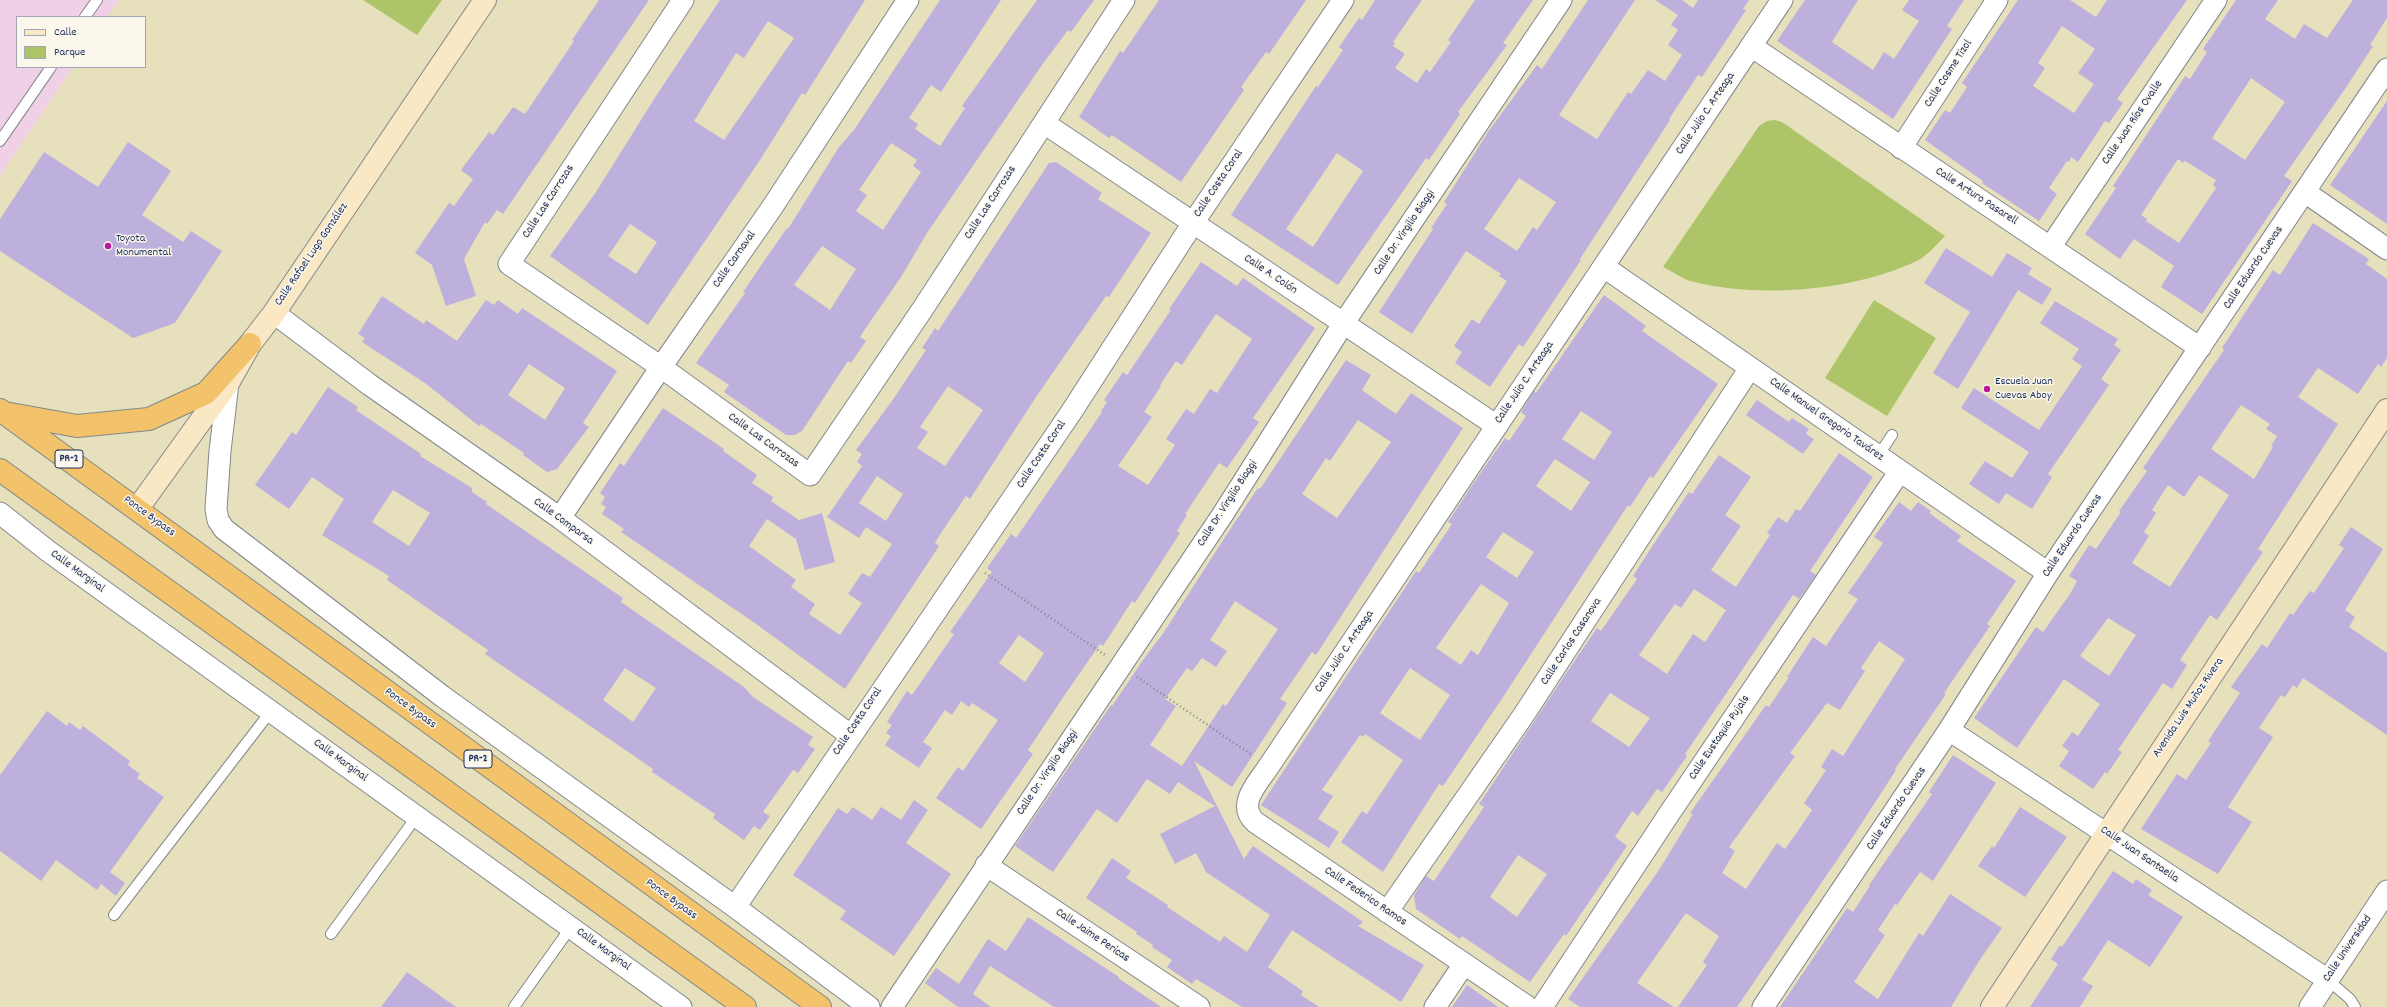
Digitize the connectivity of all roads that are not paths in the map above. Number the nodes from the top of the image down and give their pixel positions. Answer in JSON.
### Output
{"nodes":[{"id":1,"x":97,"y":0,"type":"edge"},
{"id":2,"x":485,"y":0,"type":"edge"},
{"id":3,"x":683,"y":0,"type":"edge"},
{"id":4,"x":908,"y":0,"type":"edge"},
{"id":5,"x":1124,"y":0,"type":"edge"},
{"id":6,"x":1343,"y":0,"type":"edge"},
{"id":7,"x":1561,"y":0,"type":"edge"},
{"id":8,"x":1782,"y":0,"type":"edge"},
{"id":9,"x":1997,"y":0,"type":"edge"},
{"id":10,"x":2216,"y":0,"type":"edge"},
{"id":11,"x":86,"y":16,"type":"edge"},
{"id":12,"x":1751,"y":46,"type":"junction"},
{"id":13,"x":50,"y":68,"type":"edge"},
{"id":14,"x":2387,"y":68,"type":"edge"},
{"id":15,"x":1044,"y":123,"type":"junction"},
{"id":16,"x":0,"y":141,"type":"edge"},
{"id":17,"x":1900,"y":148,"type":"junction"},
{"id":18,"x":2305,"y":192,"type":"junction"},
{"id":19,"x":1193,"y":223,"type":"junction"},
{"id":20,"x":2051,"y":246,"type":"junction"},
{"id":21,"x":2387,"y":249,"type":"edge"},
{"id":22,"x":1604,"y":267,"type":"junction"},
{"id":23,"x":274,"y":313,"type":"junction"},
{"id":24,"x":1344,"y":324,"type":"junction"},
{"id":25,"x":250,"y":344,"type":"junction"},
{"id":26,"x":2200,"y":348,"type":"junction"},
{"id":27,"x":661,"y":367,"type":"junction"},
{"id":28,"x":1750,"y":368,"type":"junction"},
{"id":29,"x":228,"y":383,"type":"junction"},
{"id":30,"x":2387,"y":410,"type":"edge"},
{"id":31,"x":2,"y":411,"type":"edge"},
{"id":32,"x":1497,"y":426,"type":"junction"},
{"id":33,"x":1892,"y":434,"type":"dead end"},
{"id":34,"x":1878,"y":456,"type":"junction"},
{"id":35,"x":0,"y":470,"type":"edge"},
{"id":36,"x":1900,"y":471,"type":"junction"},
{"id":37,"x":138,"y":508,"type":"junction"},
{"id":38,"x":0,"y":513,"type":"edge"},
{"id":39,"x":560,"y":518,"type":"junction"},
{"id":40,"x":2048,"y":573,"type":"junction"},
{"id":41,"x":271,"y":711,"type":"junction"},
{"id":42,"x":1950,"y":730,"type":"junction"},
{"id":43,"x":850,"y":735,"type":"junction"},
{"id":44,"x":1269,"y":766,"type":"joint"},
{"id":45,"x":417,"y":816,"type":"junction"},
{"id":46,"x":2106,"y":833,"type":"junction"},
{"id":47,"x":986,"y":865,"type":"junction"},
{"id":48,"x":2387,"y":891,"type":"edge"},
{"id":49,"x":735,"y":907,"type":"junction"},
{"id":50,"x":1387,"y":912,"type":"junction"},
{"id":51,"x":114,"y":916,"type":"dead end"},
{"id":52,"x":571,"y":927,"type":"junction"},
{"id":53,"x":332,"y":934,"type":"dead end"},
{"id":54,"x":1464,"y":964,"type":"junction"},
{"id":55,"x":2328,"y":980,"type":"junction"},
{"id":56,"x":673,"y":1005,"type":"edge"},
{"id":57,"x":514,"y":1007,"type":"edge"},
{"id":58,"x":745,"y":1007,"type":"edge"},
{"id":59,"x":820,"y":1007,"type":"edge"},
{"id":60,"x":869,"y":1007,"type":"edge"},
{"id":61,"x":892,"y":1007,"type":"edge"},
{"id":62,"x":1200,"y":1007,"type":"edge"},
{"id":63,"x":1435,"y":1007,"type":"edge"},
{"id":64,"x":1528,"y":1007,"type":"edge"},
{"id":65,"x":1542,"y":1007,"type":"edge"},
{"id":66,"x":1763,"y":1007,"type":"edge"},
{"id":67,"x":1992,"y":1007,"type":"edge"},
{"id":68,"x":2310,"y":1007,"type":"edge"},
{"id":69,"x":2355,"y":1007,"type":"edge"}],
"edges":[{"from":1,"to":11,"type":"lane"},
{"from":2,"to":23,"type":"street","name":"Calle Rafael Lugo González"},
{"from":3,"to":27,"type":"street","name":"Calle Las Carrozas"},
{"from":4,"to":27,"type":"street","name":"Calle Carnaval"},
{"from":5,"to":15,"type":"street","name":"Calle Las Carrozas"},
{"from":6,"to":19,"type":"street","name":"Calle Costa Coral"},
{"from":7,"to":24,"type":"street","name":"Calle Dr. Virgilio Biaggi"},
{"from":8,"to":12,"type":"street","name":"Calle Julio C. Arteaga"},
{"from":9,"to":17,"type":"street","name":"Calle Cosme Tizol"},
{"from":10,"to":20,"type":"street","name":"Calle Juan Ríos Ovalle"},
{"from":12,"to":17,"type":"street","name":"Calle Arturo Pasarell"},
{"from":12,"to":22,"type":"street","name":"Calle Julio C. Arteaga"},
{"from":13,"to":16,"type":"lane"},
{"from":14,"to":18,"type":"street","name":"Calle Eduardo Cuevas"},
{"from":15,"to":19,"type":"street","name":"Calle A. Colón"},
{"from":15,"to":27,"type":"street","name":"Calle Las Carrozas"},
{"from":17,"to":20,"type":"street","name":"Calle Arturo Pasarell"},
{"from":18,"to":21,"type":"street"},
{"from":18,"to":26,"type":"street","name":"Calle Eduardo Cuevas"},
{"from":19,"to":24,"type":"street","name":"Calle A. Colón"},
{"from":19,"to":43,"type":"street","name":"Calle Costa Coral"},
{"from":20,"to":26,"type":"street","name":"Calle Arturo Pasarell"},
{"from":22,"to":28,"type":"street","name":"Calle Manuel Gregorio Tavárez"},
{"from":22,"to":32,"type":"street","name":"Calle Julio C. Arteaga"},
{"from":23,"to":25,"type":"street","name":"Calle Rafael Lugo González"},
{"from":23,"to":39,"type":"street","name":"Calle Comparsa"},
{"from":24,"to":32,"type":"street","name":"Calle A. Colón"},
{"from":24,"to":47,"type":"street","name":"Calle Dr. Virgilio Biaggi"},
{"from":25,"to":29,"type":"street","name":"Calle Rafael Lugo González"},
{"from":25,"to":31,"type":"highway"},
{"from":26,"to":40,"type":"street","name":"Calle Eduardo Cuevas"},
{"from":27,"to":39,"type":"street","name":"Calle Carnaval"},
{"from":28,"to":34,"type":"street","name":"Calle Manuel Gregorio Tavárez"},
{"from":28,"to":50,"type":"street","name":"Calle Carlos Casanova"},
{"from":29,"to":37,"type":"street","name":"Calle Rafael Lugo González"},
{"from":29,"to":49,"type":"street"},
{"from":30,"to":46,"type":"street","name":"Avenida Luis Muñoz Rivera"},
{"from":31,"to":37,"type":"highway","name":"Ponce Bypass","number":"PR-2"},
{"from":32,"to":44,"type":"street","name":"Calle Julio C. Arteaga"},
{"from":33,"to":34,"type":"lane"},
{"from":34,"to":36,"type":"street","name":"Calle Manuel Gregorio Tavárez"},
{"from":35,"to":58,"type":"highway"},
{"from":36,"to":40,"type":"street","name":"Calle Manuel Gregorio Tavárez"},
{"from":36,"to":65,"type":"street","name":"Calle Eustaquio Pujals"},
{"from":37,"to":59,"type":"highway","name":"Ponce Bypass","number":"PR-2"},
{"from":38,"to":41,"type":"street","name":"Calle Marginal"},
{"from":39,"to":43,"type":"street","name":"Calle Comparsa"},
{"from":40,"to":42,"type":"street","name":"Calle Eduardo Cuevas"},
{"from":41,"to":45,"type":"street","name":"Calle Marginal"},
{"from":41,"to":51,"type":"lane"},
{"from":42,"to":46,"type":"street","name":"Calle Juan Santaella"},
{"from":42,"to":66,"type":"street","name":"Calle Eduardo Cuevas"},
{"from":43,"to":49,"type":"street","name":"Calle Costa Coral"},
{"from":44,"to":50,"type":"street","name":"Calle Federico Ramos"},
{"from":45,"to":52,"type":"street","name":"Calle Marginal"},
{"from":45,"to":53,"type":"lane"},
{"from":46,"to":55,"type":"street","name":"Calle Juan Santaella"},
{"from":46,"to":67,"type":"street","name":"Avenida Luis Muñoz Rivera"},
{"from":47,"to":61,"type":"street","name":"Calle Dr. Virgilio Biaggi"},
{"from":47,"to":62,"type":"street","name":"Calle Jaime Pericas"},
{"from":48,"to":55,"type":"street","name":"Calle Universidad"},
{"from":49,"to":60,"type":"street"},
{"from":50,"to":54,"type":"street","name":"Calle Federico Ramos"},
{"from":52,"to":56,"type":"street","name":"Calle Marginal"},
{"from":52,"to":57,"type":"lane"},
{"from":54,"to":63,"type":"street"},
{"from":54,"to":64,"type":"street","name":"Calle Federico Ramos"},
{"from":55,"to":68,"type":"street","name":"Calle Universidad"},
{"from":55,"to":69,"type":"lane"}]}
